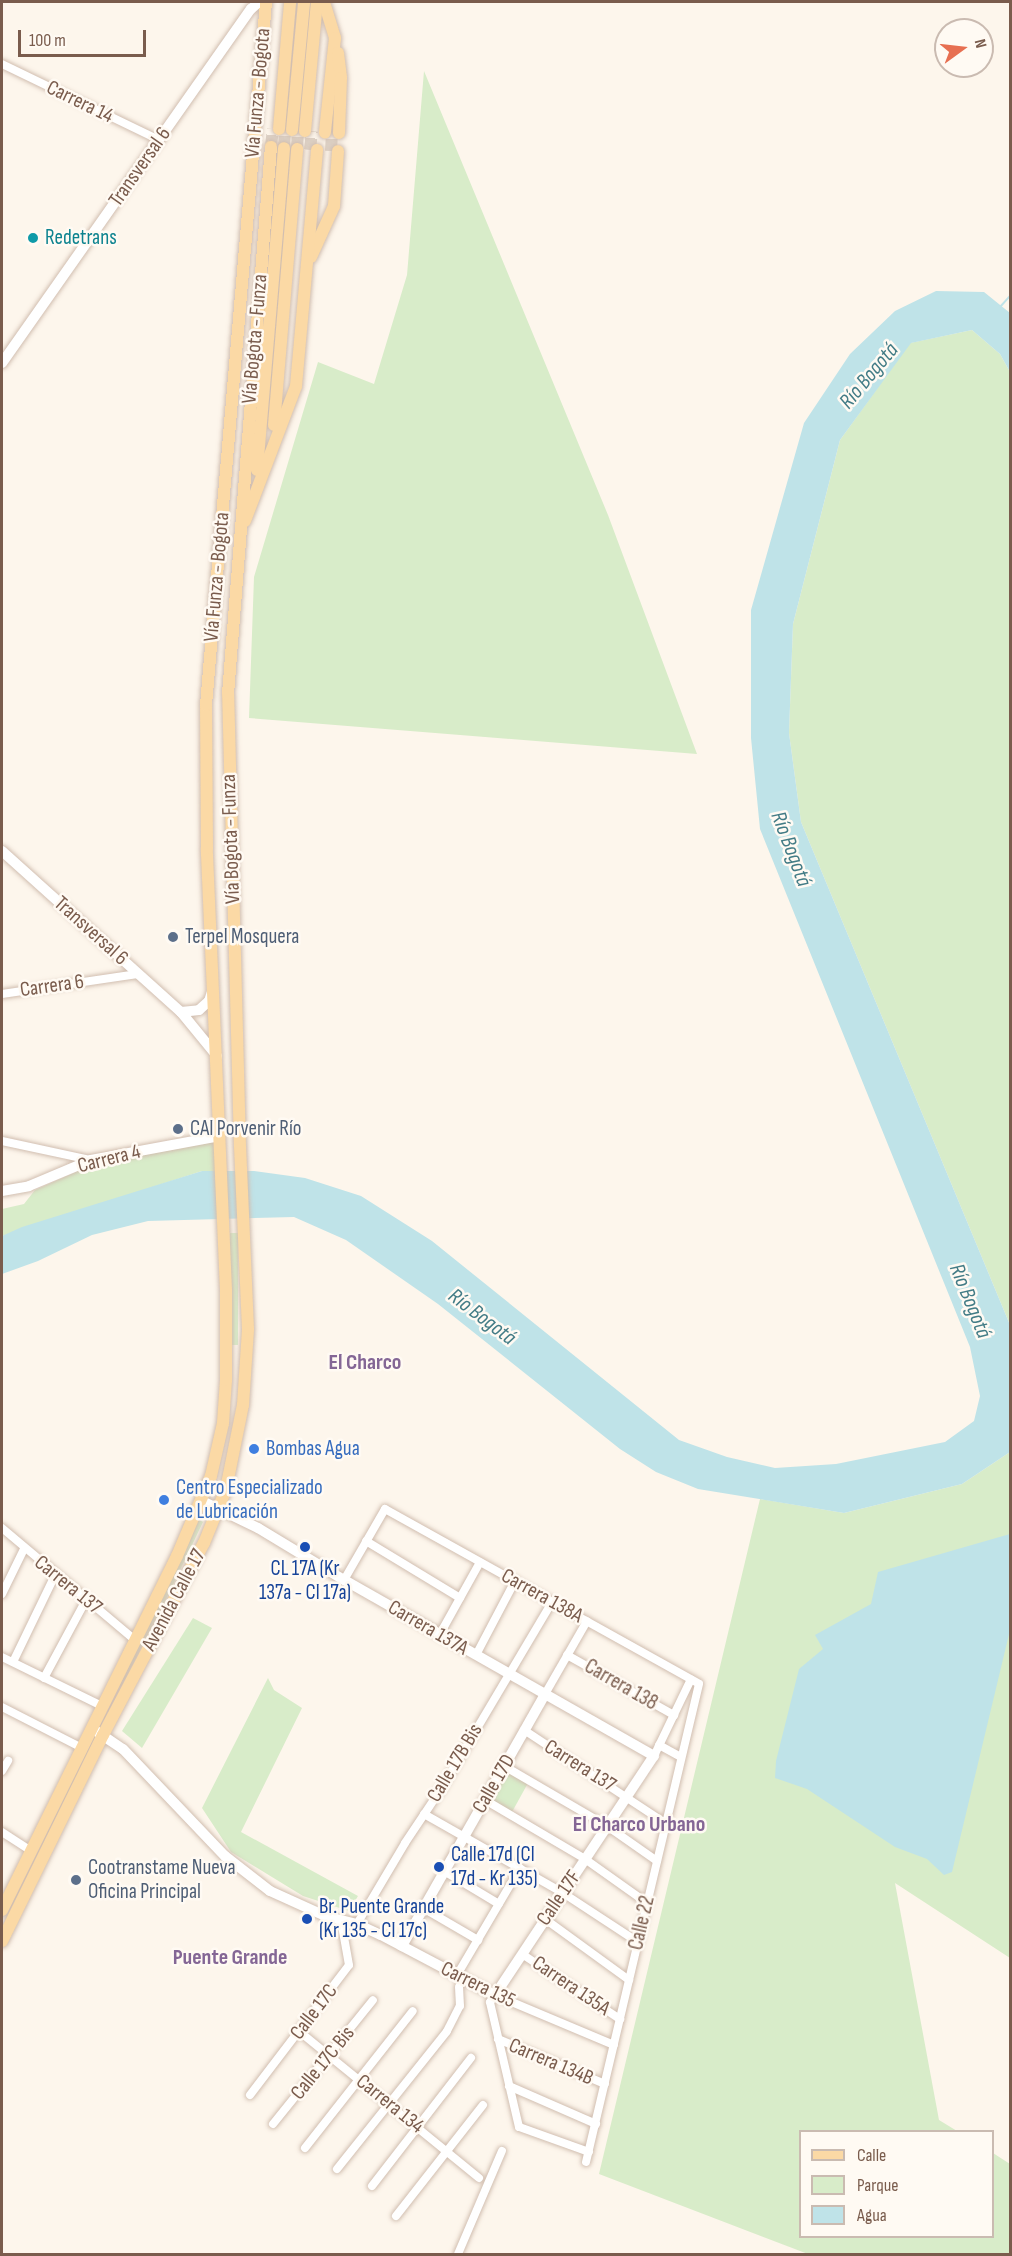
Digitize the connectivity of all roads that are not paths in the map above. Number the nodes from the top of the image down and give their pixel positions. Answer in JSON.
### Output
{"nodes":[{"id":1,"x":259,"y":2,"type":"edge"},
{"id":2,"x":266,"y":2,"type":"edge"},
{"id":3,"x":284,"y":2,"type":"edge"},
{"id":4,"x":290,"y":2,"type":"edge"},
{"id":5,"x":297,"y":2,"type":"edge"},
{"id":6,"x":304,"y":2,"type":"edge"},
{"id":7,"x":310,"y":2,"type":"edge"},
{"id":8,"x":322,"y":2,"type":"edge"},
{"id":9,"x":329,"y":17,"type":"junction"},
{"id":10,"x":335,"y":38,"type":"junction"},
{"id":11,"x":2,"y":64,"type":"edge"},
{"id":12,"x":305,"y":131,"type":"junction"},
{"id":13,"x":159,"y":140,"type":"junction"},
{"id":14,"x":304,"y":149,"type":"junction"},
{"id":15,"x":307,"y":264,"type":"junction"},
{"id":16,"x":2,"y":363,"type":"edge"},
{"id":17,"x":290,"y":397,"type":"junction"},
{"id":18,"x":282,"y":417,"type":"junction"},
{"id":19,"x":273,"y":441,"type":"junction"},
{"id":20,"x":266,"y":461,"type":"junction"},
{"id":21,"x":256,"y":489,"type":"junction"},
{"id":22,"x":247,"y":515,"type":"junction"},
{"id":23,"x":242,"y":530,"type":"junction"},
{"id":24,"x":206,"y":763,"type":"junction"},
{"id":25,"x":228,"y":764,"type":"junction"},
{"id":26,"x":2,"y":851,"type":"edge"},
{"id":27,"x":138,"y":974,"type":"junction"},
{"id":28,"x":213,"y":988,"type":"junction"},
{"id":29,"x":2,"y":994,"type":"edge"},
{"id":30,"x":181,"y":1012,"type":"junction"},
{"id":31,"x":217,"y":1056,"type":"junction"},
{"id":32,"x":220,"y":1136,"type":"junction"},
{"id":33,"x":2,"y":1141,"type":"edge"},
{"id":34,"x":91,"y":1160,"type":"junction"},
{"id":35,"x":2,"y":1191,"type":"edge"},
{"id":36,"x":243,"y":1231,"type":"joint"},
{"id":37,"x":223,"y":1232,"type":"joint"},
{"id":38,"x":226,"y":1362,"type":"junction"},
{"id":39,"x":246,"y":1363,"type":"junction"},
{"id":40,"x":202,"y":1501,"type":"junction"},
{"id":41,"x":219,"y":1509,"type":"junction"},
{"id":42,"x":2,"y":1528,"type":"edge"},
{"id":43,"x":366,"y":1540,"type":"junction"},
{"id":44,"x":24,"y":1549,"type":"junction"},
{"id":45,"x":480,"y":1562,"type":"junction"},
{"id":46,"x":55,"y":1575,"type":"junction"},
{"id":47,"x":344,"y":1580,"type":"junction"},
{"id":48,"x":515,"y":1581,"type":"junction"},
{"id":49,"x":2,"y":1594,"type":"edge"},
{"id":50,"x":460,"y":1598,"type":"junction"},
{"id":51,"x":86,"y":1600,"type":"junction"},
{"id":52,"x":552,"y":1602,"type":"junction"},
{"id":53,"x":586,"y":1621,"type":"junction"},
{"id":54,"x":440,"y":1634,"type":"junction"},
{"id":55,"x":135,"y":1640,"type":"junction"},
{"id":56,"x":476,"y":1655,"type":"junction"},
{"id":57,"x":567,"y":1655,"type":"junction"},
{"id":58,"x":2,"y":1657,"type":"edge"},
{"id":59,"x":12,"y":1662,"type":"junction"},
{"id":60,"x":509,"y":1674,"type":"junction"},
{"id":61,"x":44,"y":1678,"type":"junction"},
{"id":62,"x":691,"y":1679,"type":"junction"},
{"id":63,"x":699,"y":1684,"type":"joint"},
{"id":64,"x":545,"y":1694,"type":"junction"},
{"id":65,"x":102,"y":1706,"type":"junction"},
{"id":66,"x":2,"y":1707,"type":"edge"},
{"id":67,"x":674,"y":1715,"type":"junction"},
{"id":68,"x":91,"y":1728,"type":"junction"},
{"id":69,"x":524,"y":1730,"type":"junction"},
{"id":70,"x":102,"y":1735,"type":"junction"},
{"id":71,"x":659,"y":1745,"type":"junction"},
{"id":72,"x":82,"y":1748,"type":"junction"},
{"id":73,"x":654,"y":1756,"type":"junction"},
{"id":74,"x":681,"y":1757,"type":"junction"},
{"id":75,"x":8,"y":1761,"type":"dead end"},
{"id":76,"x":504,"y":1766,"type":"junction"},
{"id":77,"x":2,"y":1771,"type":"edge"},
{"id":78,"x":627,"y":1796,"type":"junction"},
{"id":79,"x":485,"y":1800,"type":"junction"},
{"id":80,"x":424,"y":1814,"type":"junction"},
{"id":81,"x":665,"y":1823,"type":"junction"},
{"id":82,"x":608,"y":1826,"type":"junction"},
{"id":83,"x":2,"y":1832,"type":"edge"},
{"id":84,"x":464,"y":1837,"type":"junction"},
{"id":85,"x":31,"y":1851,"type":"junction"},
{"id":86,"x":585,"y":1859,"type":"junction"},
{"id":87,"x":657,"y":1861,"type":"junction"},
{"id":88,"x":520,"y":1869,"type":"junction"},
{"id":89,"x":444,"y":1871,"type":"junction"},
{"id":90,"x":563,"y":1893,"type":"junction"},
{"id":91,"x":647,"y":1903,"type":"junction"},
{"id":92,"x":499,"y":1904,"type":"junction"},
{"id":93,"x":423,"y":1908,"type":"junction"},
{"id":94,"x":2,"y":1910,"type":"edge"},
{"id":95,"x":545,"y":1919,"type":"junction"},
{"id":96,"x":341,"y":1920,"type":"junction"},
{"id":97,"x":357,"y":1924,"type":"junction"},
{"id":98,"x":478,"y":1940,"type":"junction"},
{"id":99,"x":2,"y":1941,"type":"edge"},
{"id":100,"x":638,"y":1942,"type":"junction"},
{"id":101,"x":402,"y":1946,"type":"junction"},
{"id":102,"x":522,"y":1954,"type":"junction"},
{"id":103,"x":457,"y":1975,"type":"junction"},
{"id":104,"x":629,"y":1980,"type":"junction"},
{"id":105,"x":459,"y":1987,"type":"dead end"},
{"id":106,"x":495,"y":1995,"type":"junction"},
{"id":107,"x":372,"y":2000,"type":"dead end"},
{"id":108,"x":413,"y":2011,"type":"dead end"},
{"id":109,"x":620,"y":2019,"type":"junction"},
{"id":110,"x":300,"y":2032,"type":"junction"},
{"id":111,"x":498,"y":2038,"type":"junction"},
{"id":112,"x":614,"y":2045,"type":"junction"},
{"id":113,"x":330,"y":2056,"type":"junction"},
{"id":114,"x":471,"y":2058,"type":"dead end"},
{"id":115,"x":359,"y":2079,"type":"junction"},
{"id":116,"x":605,"y":2085,"type":"junction"},
{"id":117,"x":509,"y":2086,"type":"junction"},
{"id":118,"x":250,"y":2095,"type":"dead end"},
{"id":119,"x":388,"y":2104,"type":"junction"},
{"id":120,"x":483,"y":2105,"type":"dead end"},
{"id":121,"x":273,"y":2124,"type":"dead end"},
{"id":122,"x":596,"y":2124,"type":"junction"},
{"id":123,"x":418,"y":2128,"type":"junction"},
{"id":124,"x":305,"y":2148,"type":"dead end"},
{"id":125,"x":447,"y":2151,"type":"junction"},
{"id":126,"x":502,"y":2151,"type":"dead end"},
{"id":127,"x":589,"y":2152,"type":"junction"},
{"id":128,"x":586,"y":2162,"type":"dead end"},
{"id":129,"x":337,"y":2169,"type":"dead end"},
{"id":130,"x":479,"y":2178,"type":"dead end"},
{"id":131,"x":372,"y":2186,"type":"dead end"},
{"id":132,"x":396,"y":2216,"type":"dead end"},
{"id":133,"x":458,"y":2254,"type":"edge"}],
"edges":[{"from":1,"to":13,"type":"street","name":"Transversal 6"},
{"from":2,"to":24,"type":"main road","name":"Vía Funza - Bogota"},
{"from":3,"to":12,"type":"main road"},
{"from":4,"to":12,"type":"main road"},
{"from":5,"to":12,"type":"main road"},
{"from":6,"to":12,"type":"main road"},
{"from":7,"to":12,"type":"main road"},
{"from":8,"to":9,"type":"main road"},
{"from":8,"to":12,"type":"main road"},
{"from":9,"to":10,"type":"main road"},
{"from":9,"to":12,"type":"main road"},
{"from":10,"to":12,"type":"main road"},
{"from":10,"to":12,"type":"main road"},
{"from":11,"to":13,"type":"street","name":"Carrera 14"},
{"from":13,"to":16,"type":"street","name":"Transversal 6"},
{"from":14,"to":15,"type":"main road","name":"Vía Bogota - Funza"},
{"from":14,"to":15,"type":"main road","name":"Vía Bogota - Funza"},
{"from":14,"to":17,"type":"main road","name":"Vía Bogota - Funza"},
{"from":14,"to":18,"type":"main road","name":"Vía Bogota - Funza"},
{"from":14,"to":19,"type":"main road","name":"Vía Bogota - Funza"},
{"from":14,"to":20,"type":"main road","name":"Vía Bogota - Funza"},
{"from":14,"to":21,"type":"main road","name":"Vía Bogota - Funza"},
{"from":14,"to":22,"type":"main road","name":"Vía Bogota - Funza"},
{"from":14,"to":23,"type":"main road","name":"Vía Bogota - Funza"},
{"from":15,"to":17,"type":"main road","name":"Vía Bogota - Funza"},
{"from":17,"to":18,"type":"main road","name":"Vía Bogota - Funza"},
{"from":18,"to":19,"type":"main road","name":"Vía Bogota - Funza"},
{"from":19,"to":20,"type":"main road","name":"Vía Bogota - Funza"},
{"from":20,"to":21,"type":"main road","name":"Vía Bogota - Funza"},
{"from":21,"to":22,"type":"main road","name":"Vía Bogota - Funza"},
{"from":22,"to":23,"type":"main road","name":"Vía Bogota - Funza"},
{"from":23,"to":25,"type":"main road","name":"Vía Bogota - Funza"},
{"from":24,"to":25,"type":"main road"},
{"from":24,"to":28,"type":"main road","name":"Vía Funza - Bogota"},
{"from":25,"to":36,"type":"main road","name":"Vía Bogota - Funza"},
{"from":26,"to":27,"type":"street","name":"Transversal 6"},
{"from":27,"to":29,"type":"street","name":"Carrera 6"},
{"from":27,"to":30,"type":"street","name":"Transversal 6"},
{"from":28,"to":30,"type":"street"},
{"from":28,"to":31,"type":"main road","name":"Vía Funza - Bogota"},
{"from":30,"to":31,"type":"street","name":"Transversal 6"},
{"from":31,"to":32,"type":"main road","name":"Vía Funza - Bogota"},
{"from":32,"to":34,"type":"street","name":"Carrera 4"},
{"from":32,"to":37,"type":"main road","name":"Vía Funza - Bogota"},
{"from":33,"to":34,"type":"street"},
{"from":34,"to":35,"type":"street","name":"Carrera 4"},
{"from":36,"to":39,"type":"main road","name":"Avenida Calle 17"},
{"from":37,"to":38,"type":"main road","name":"Avenida Calle 17"},
{"from":38,"to":39,"type":"main road"},
{"from":38,"to":40,"type":"main road","name":"Avenida Calle 17"},
{"from":39,"to":41,"type":"main road","name":"Avenida Calle 17"},
{"from":40,"to":41,"type":"street","name":"Carrera 137A"},
{"from":40,"to":55,"type":"main road","name":"Avenida Calle 17"},
{"from":41,"to":47,"type":"street","name":"Carrera 137A"},
{"from":41,"to":70,"type":"main road","name":"Avenida Calle 17"},
{"from":42,"to":44,"type":"street","name":"Carrera 137"},
{"from":43,"to":45,"type":"street","name":"Carrera 138A"},
{"from":43,"to":47,"type":"street"},
{"from":43,"to":50,"type":"street"},
{"from":44,"to":46,"type":"street","name":"Carrera 137"},
{"from":44,"to":49,"type":"street"},
{"from":45,"to":48,"type":"street","name":"Carrera 138A"},
{"from":45,"to":50,"type":"street"},
{"from":46,"to":51,"type":"street","name":"Carrera 137"},
{"from":46,"to":59,"type":"street"},
{"from":47,"to":54,"type":"street","name":"Carrera 137A"},
{"from":48,"to":52,"type":"street","name":"Carrera 138A"},
{"from":48,"to":56,"type":"street"},
{"from":50,"to":54,"type":"street"},
{"from":51,"to":55,"type":"street","name":"Carrera 137"},
{"from":51,"to":61,"type":"street"},
{"from":52,"to":53,"type":"street","name":"Carrera 138A"},
{"from":52,"to":60,"type":"street","name":"Calle 17B Bis"},
{"from":53,"to":57,"type":"street","name":"Calle 17D"},
{"from":53,"to":62,"type":"street","name":"Carrera 138A"},
{"from":54,"to":56,"type":"street","name":"Carrera 137A"},
{"from":55,"to":65,"type":"main road","name":"Avenida Calle 17"},
{"from":56,"to":60,"type":"street","name":"Carrera 137A"},
{"from":57,"to":64,"type":"street","name":"Calle 17D"},
{"from":57,"to":67,"type":"street","name":"Carrera 138"},
{"from":58,"to":59,"type":"street"},
{"from":59,"to":61,"type":"street"},
{"from":60,"to":64,"type":"street","name":"Carrera 137A"},
{"from":60,"to":80,"type":"street","name":"Calle 17B Bis"},
{"from":61,"to":65,"type":"street"},
{"from":62,"to":63,"type":"street","name":"Carrera 138A"},
{"from":62,"to":67,"type":"street","name":"Calle 17F"},
{"from":63,"to":74,"type":"street","name":"Calle 22"},
{"from":64,"to":69,"type":"street","name":"Calle 17D"},
{"from":64,"to":73,"type":"street","name":"Carrera 137A"},
{"from":65,"to":68,"type":"main road","name":"Avenida Calle 17"},
{"from":66,"to":72,"type":"street"},
{"from":67,"to":71,"type":"street","name":"Calle 17F"},
{"from":68,"to":70,"type":"street","name":"Carrera 135"},
{"from":68,"to":72,"type":"main road","name":"Avenida Calle 17"},
{"from":69,"to":76,"type":"street","name":"Calle 17D"},
{"from":69,"to":78,"type":"street","name":"Carrera 137"},
{"from":70,"to":96,"type":"street","name":"Carrera 135"},
{"from":70,"to":99,"type":"main road","name":"Avenida Calle 17"},
{"from":71,"to":73,"type":"street","name":"Calle 17F"},
{"from":71,"to":74,"type":"street"},
{"from":72,"to":85,"type":"main road","name":"Avenida Calle 17"},
{"from":73,"to":78,"type":"street","name":"Calle 17F"},
{"from":74,"to":81,"type":"street","name":"Calle 22"},
{"from":75,"to":77,"type":"street"},
{"from":76,"to":79,"type":"street","name":"Calle 17D"},
{"from":76,"to":82,"type":"street"},
{"from":78,"to":81,"type":"street","name":"Carrera 137"},
{"from":78,"to":82,"type":"street","name":"Calle 17F"},
{"from":79,"to":84,"type":"street","name":"Calle 17D"},
{"from":79,"to":86,"type":"street"},
{"from":80,"to":84,"type":"street"},
{"from":80,"to":97,"type":"street","name":"Calle 17B Bis"},
{"from":81,"to":87,"type":"street","name":"Calle 22"},
{"from":82,"to":86,"type":"street","name":"Calle 17F"},
{"from":82,"to":87,"type":"street"},
{"from":83,"to":85,"type":"street"},
{"from":84,"to":88,"type":"street"},
{"from":84,"to":89,"type":"street","name":"Calle 17D"},
{"from":85,"to":94,"type":"main road","name":"Avenida Calle 17"},
{"from":86,"to":90,"type":"street","name":"Calle 17F"},
{"from":86,"to":91,"type":"street"},
{"from":87,"to":91,"type":"street","name":"Calle 22"},
{"from":88,"to":90,"type":"street"},
{"from":88,"to":92,"type":"street"},
{"from":89,"to":92,"type":"street"},
{"from":89,"to":93,"type":"street","name":"Calle 17D"},
{"from":90,"to":95,"type":"street","name":"Calle 17F"},
{"from":90,"to":100,"type":"street"},
{"from":91,"to":100,"type":"street","name":"Calle 22"},
{"from":92,"to":98,"type":"street"},
{"from":93,"to":98,"type":"street"},
{"from":93,"to":101,"type":"street","name":"Calle 17D"},
{"from":95,"to":102,"type":"street","name":"Calle 17F"},
{"from":95,"to":104,"type":"street"},
{"from":96,"to":97,"type":"street","name":"Carrera 135"},
{"from":96,"to":110,"type":"street","name":"Calle 17C"},
{"from":97,"to":101,"type":"street","name":"Carrera 135"},
{"from":98,"to":103,"type":"street"},
{"from":100,"to":104,"type":"street","name":"Calle 22"},
{"from":101,"to":103,"type":"street","name":"Carrera 135"},
{"from":102,"to":106,"type":"street","name":"Calle 17F"},
{"from":102,"to":109,"type":"street","name":"Carrera 135A"},
{"from":103,"to":106,"type":"street","name":"Carrera 135"},
{"from":104,"to":109,"type":"street","name":"Calle 22"},
{"from":105,"to":119,"type":"street"},
{"from":106,"to":111,"type":"street"},
{"from":106,"to":112,"type":"street","name":"Carrera 135"},
{"from":107,"to":113,"type":"street","name":"Calle 17C Bis"},
{"from":108,"to":115,"type":"street"},
{"from":109,"to":112,"type":"street","name":"Calle 22"},
{"from":110,"to":113,"type":"street","name":"Carrera 134"},
{"from":110,"to":118,"type":"street","name":"Calle 17C"},
{"from":111,"to":116,"type":"street","name":"Carrera 134B"},
{"from":111,"to":117,"type":"street"},
{"from":112,"to":116,"type":"street","name":"Calle 22"},
{"from":113,"to":115,"type":"street","name":"Carrera 134"},
{"from":113,"to":121,"type":"street","name":"Calle 17C Bis"},
{"from":114,"to":123,"type":"street"},
{"from":115,"to":119,"type":"street","name":"Carrera 134"},
{"from":115,"to":124,"type":"street"},
{"from":116,"to":122,"type":"street","name":"Calle 22"},
{"from":117,"to":122,"type":"street"},
{"from":117,"to":127,"type":"street"},
{"from":119,"to":123,"type":"street","name":"Carrera 134"},
{"from":119,"to":129,"type":"street"},
{"from":120,"to":125,"type":"street"},
{"from":122,"to":127,"type":"street","name":"Calle 22"},
{"from":123,"to":125,"type":"street","name":"Carrera 134"},
{"from":123,"to":131,"type":"street"},
{"from":125,"to":130,"type":"street","name":"Carrera 134"},
{"from":125,"to":132,"type":"street"},
{"from":126,"to":133,"type":"street"},
{"from":127,"to":128,"type":"street","name":"Calle 22"}]}
